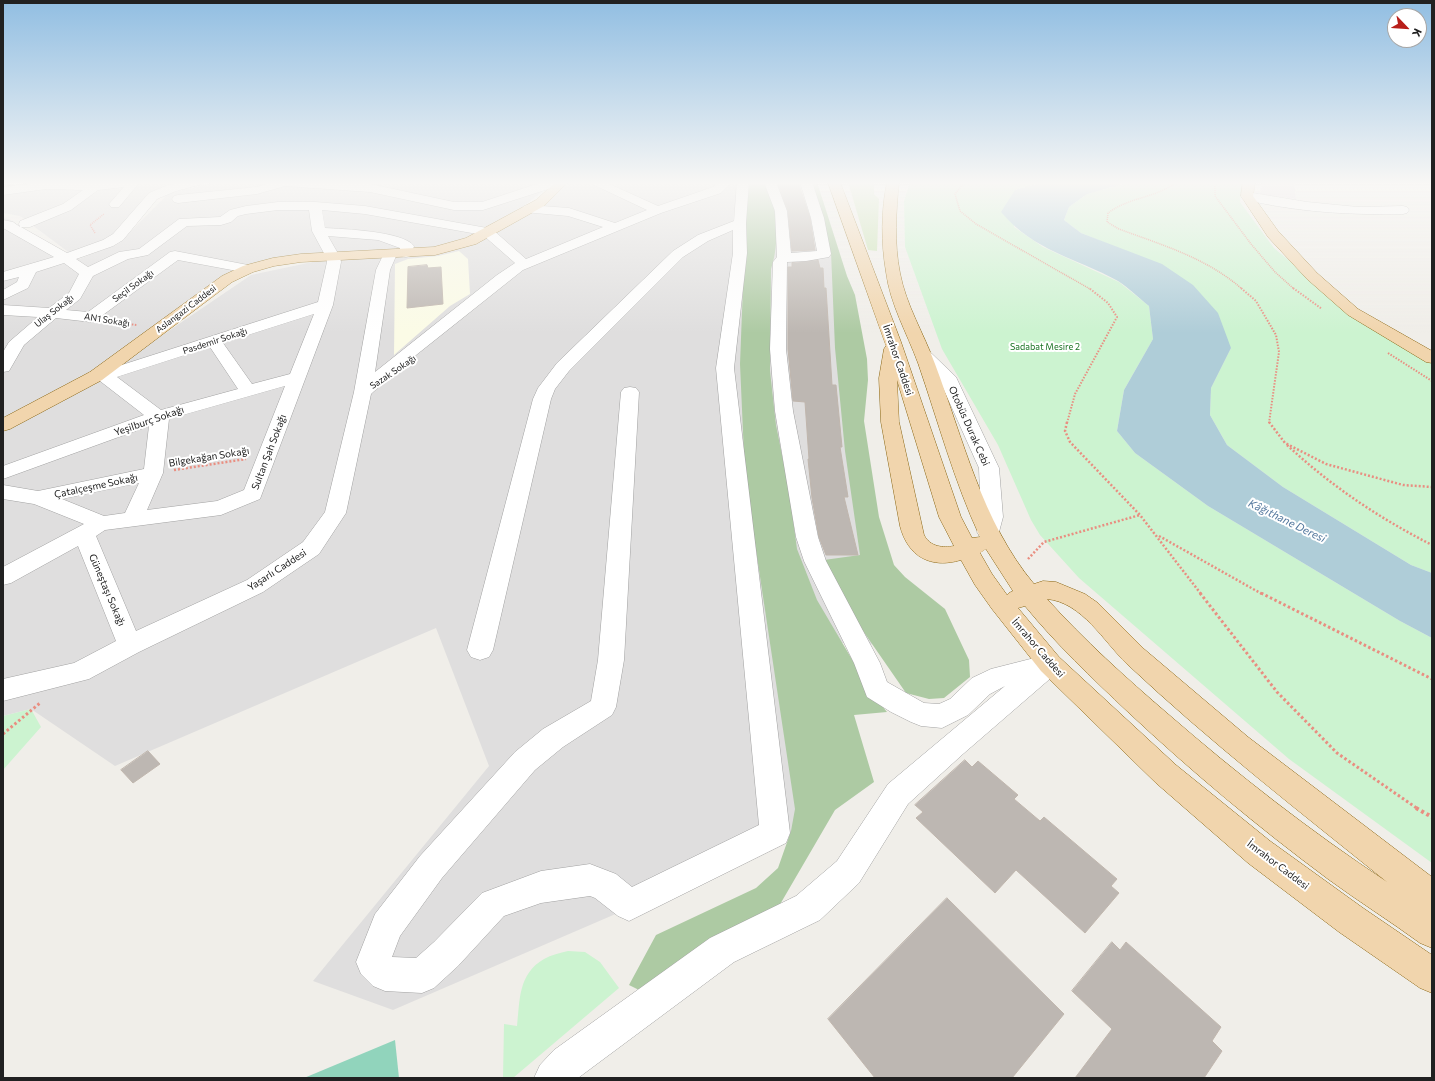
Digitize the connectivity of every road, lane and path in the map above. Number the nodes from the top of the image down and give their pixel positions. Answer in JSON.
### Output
{"nodes":[{"id":1,"x":21,"y":232,"type":"edge"},
{"id":2,"x":37,"y":232,"type":"edge"},
{"id":3,"x":95,"y":232,"type":"edge"},
{"id":4,"x":110,"y":232,"type":"edge"},
{"id":5,"x":123,"y":232,"type":"edge"},
{"id":6,"x":130,"y":232,"type":"edge"},
{"id":7,"x":170,"y":232,"type":"edge"},
{"id":8,"x":320,"y":232,"type":"edge"},
{"id":9,"x":336,"y":232,"type":"edge"},
{"id":10,"x":487,"y":232,"type":"joint"},
{"id":11,"x":604,"y":232,"type":"edge"},
{"id":12,"x":717,"y":232,"type":"edge"},
{"id":13,"x":740,"y":232,"type":"edge"},
{"id":14,"x":782,"y":232,"type":"edge"},
{"id":15,"x":821,"y":232,"type":"edge"},
{"id":16,"x":853,"y":232,"type":"edge"},
{"id":17,"x":891,"y":232,"type":"edge"},
{"id":18,"x":991,"y":232,"type":"edge"},
{"id":19,"x":1126,"y":232,"type":"edge"},
{"id":20,"x":1273,"y":232,"type":"edge"},
{"id":21,"x":398,"y":254,"type":"junction"},
{"id":22,"x":333,"y":257,"type":"junction"},
{"id":23,"x":784,"y":257,"type":"junction"},
{"id":24,"x":66,"y":258,"type":"junction"},
{"id":25,"x":524,"y":264,"type":"junction"},
{"id":26,"x":30,"y":269,"type":"junction"},
{"id":27,"x":248,"y":269,"type":"junction"},
{"id":28,"x":87,"y":273,"type":"junction"},
{"id":29,"x":3,"y":278,"type":"edge"},
{"id":30,"x":3,"y":296,"type":"edge"},
{"id":31,"x":325,"y":305,"type":"junction"},
{"id":32,"x":3,"y":310,"type":"edge"},
{"id":33,"x":52,"y":313,"type":"junction"},
{"id":34,"x":91,"y":317,"type":"junction"},
{"id":35,"x":163,"y":327,"type":"junction"},
{"id":36,"x":214,"y":341,"type":"junction"},
{"id":37,"x":893,"y":342,"type":"junction"},
{"id":38,"x":1432,"y":358,"type":"edge"},
{"id":39,"x":3,"y":367,"type":"edge"},
{"id":40,"x":100,"y":376,"type":"junction"},
{"id":41,"x":298,"y":377,"type":"junction"},
{"id":42,"x":248,"y":391,"type":"junction"},
{"id":43,"x":362,"y":392,"type":"junction"},
{"id":44,"x":630,"y":392,"type":"dead end"},
{"id":45,"x":160,"y":416,"type":"junction"},
{"id":46,"x":3,"y":425,"type":"edge"},
{"id":47,"x":1285,"y":444,"type":"junction"},
{"id":48,"x":268,"y":456,"type":"junction"},
{"id":49,"x":3,"y":473,"type":"edge"},
{"id":50,"x":152,"y":473,"type":"junction"},
{"id":51,"x":1432,"y":487,"type":"edge"},
{"id":52,"x":3,"y":492,"type":"edge"},
{"id":53,"x":38,"y":498,"type":"junction"},
{"id":54,"x":1140,"y":514,"type":"junction"},
{"id":55,"x":133,"y":519,"type":"junction"},
{"id":56,"x":93,"y":528,"type":"junction"},
{"id":57,"x":988,"y":532,"type":"junction"},
{"id":58,"x":1156,"y":535,"type":"junction"},
{"id":59,"x":1432,"y":545,"type":"edge"},
{"id":60,"x":967,"y":551,"type":"junction"},
{"id":61,"x":1024,"y":564,"type":"dead end"},
{"id":62,"x":3,"y":577,"type":"edge"},
{"id":63,"x":1030,"y":595,"type":"junction"},
{"id":64,"x":1006,"y":611,"type":"junction"},
{"id":65,"x":130,"y":645,"type":"junction"},
{"id":66,"x":480,"y":650,"type":"dead end"},
{"id":67,"x":1050,"y":664,"type":"junction"},
{"id":68,"x":1432,"y":679,"type":"edge"},
{"id":69,"x":3,"y":690,"type":"edge"},
{"id":70,"x":1432,"y":817,"type":"edge"},
{"id":71,"x":1432,"y":897,"type":"edge"},
{"id":72,"x":1432,"y":930,"type":"edge"},
{"id":73,"x":1432,"y":976,"type":"edge"},
{"id":74,"x":553,"y":1078,"type":"edge"}],
"edges":[{"from":1,"to":24,"type":"street"},
{"from":2,"to":24,"type":"street"},
{"from":3,"to":4,"type":"path"},
{"from":5,"to":24,"type":"street"},
{"from":6,"to":24,"type":"street"},
{"from":7,"to":28,"type":"street"},
{"from":8,"to":22,"type":"street"},
{"from":9,"to":21,"type":"street"},
{"from":10,"to":21,"type":"main road","name":"Aslangazi Caddesi"},
{"from":10,"to":25,"type":"street"},
{"from":11,"to":25,"type":"street","name":"Sazak Sokağı"},
{"from":12,"to":66,"type":"street"},
{"from":13,"to":44,"type":"street"},
{"from":14,"to":23,"type":"street"},
{"from":15,"to":23,"type":"street"},
{"from":16,"to":37,"type":"main road","name":"İmrahor Caddesi"},
{"from":17,"to":57,"type":"main road"},
{"from":18,"to":54,"type":"path"},
{"from":19,"to":47,"type":"path"},
{"from":20,"to":38,"type":"main road"},
{"from":21,"to":22,"type":"main road","name":"Aslangazi Caddesi"},
{"from":21,"to":43,"type":"street","name":"Yaşarlı Caddesi"},
{"from":22,"to":27,"type":"main road","name":"Aslangazi Caddesi"},
{"from":22,"to":31,"type":"street","name":"Sultan Şah Sokağı"},
{"from":23,"to":67,"type":"street"},
{"from":24,"to":26,"type":"street"},
{"from":24,"to":28,"type":"street"},
{"from":25,"to":43,"type":"street","name":"Sazak Sokağı"},
{"from":26,"to":29,"type":"street"},
{"from":26,"to":30,"type":"street"},
{"from":27,"to":34,"type":"street","name":"Seçil Sokağı"},
{"from":27,"to":35,"type":"main road","name":"Aslangazi Caddesi"},
{"from":28,"to":33,"type":"street","name":"Ulaş Sokağı"},
{"from":31,"to":36,"type":"street","name":"Pasdemir Sokağı"},
{"from":31,"to":41,"type":"street","name":"Sultan Şah Sokağı"},
{"from":32,"to":33,"type":"street","name":"AN1 Sokağı"},
{"from":33,"to":34,"type":"street","name":"AN1 Sokağı"},
{"from":33,"to":39,"type":"street","name":"Ulaş Sokağı"},
{"from":34,"to":35,"type":"path","name":"AN1 Sokağı"},
{"from":35,"to":40,"type":"main road","name":"Aslangazi Caddesi"},
{"from":36,"to":40,"type":"street","name":"Pasdemir Sokağı"},
{"from":36,"to":42,"type":"street"},
{"from":37,"to":60,"type":"main road","name":"İmrahor Caddesi"},
{"from":37,"to":60,"type":"main road"},
{"from":40,"to":45,"type":"street"},
{"from":40,"to":46,"type":"main road","name":"Aslangazi Caddesi"},
{"from":41,"to":42,"type":"street","name":"Yeşilburç Sokağı"},
{"from":41,"to":48,"type":"street","name":"Sultan Şah Sokağı"},
{"from":42,"to":45,"type":"street","name":"Yeşilburç Sokağı"},
{"from":43,"to":65,"type":"street","name":"Yaşarlı Caddesi"},
{"from":45,"to":49,"type":"street","name":"Yeşilburç Sokağı"},
{"from":45,"to":50,"type":"street"},
{"from":47,"to":51,"type":"path"},
{"from":47,"to":59,"type":"path"},
{"from":48,"to":50,"type":"path","name":"Bilgekağan Sokağı"},
{"from":48,"to":55,"type":"street","name":"Sultan Şah Sokağı"},
{"from":50,"to":53,"type":"street","name":"Çatalçeşme Sokağı"},
{"from":50,"to":55,"type":"street"},
{"from":52,"to":53,"type":"street","name":"Sultan Şah Sokağı"},
{"from":53,"to":56,"type":"street","name":"Sultan Şah Sokağı"},
{"from":54,"to":58,"type":"path"},
{"from":54,"to":61,"type":"path"},
{"from":55,"to":56,"type":"street","name":"Sultan Şah Sokağı"},
{"from":56,"to":62,"type":"street"},
{"from":56,"to":65,"type":"street","name":"Güneştaşı Sokağı"},
{"from":57,"to":60,"type":"main road"},
{"from":57,"to":63,"type":"main road"},
{"from":58,"to":68,"type":"path"},
{"from":58,"to":70,"type":"path"},
{"from":60,"to":64,"type":"main road","name":"İmrahor Caddesi"},
{"from":63,"to":64,"type":"main road"},
{"from":63,"to":71,"type":"main road"},
{"from":63,"to":72,"type":"main road"},
{"from":64,"to":67,"type":"main road","name":"İmrahor Caddesi"},
{"from":65,"to":69,"type":"street","name":"Yaşarlı Caddesi"},
{"from":67,"to":73,"type":"main road","name":"İmrahor Caddesi"},
{"from":67,"to":74,"type":"street"}]}
